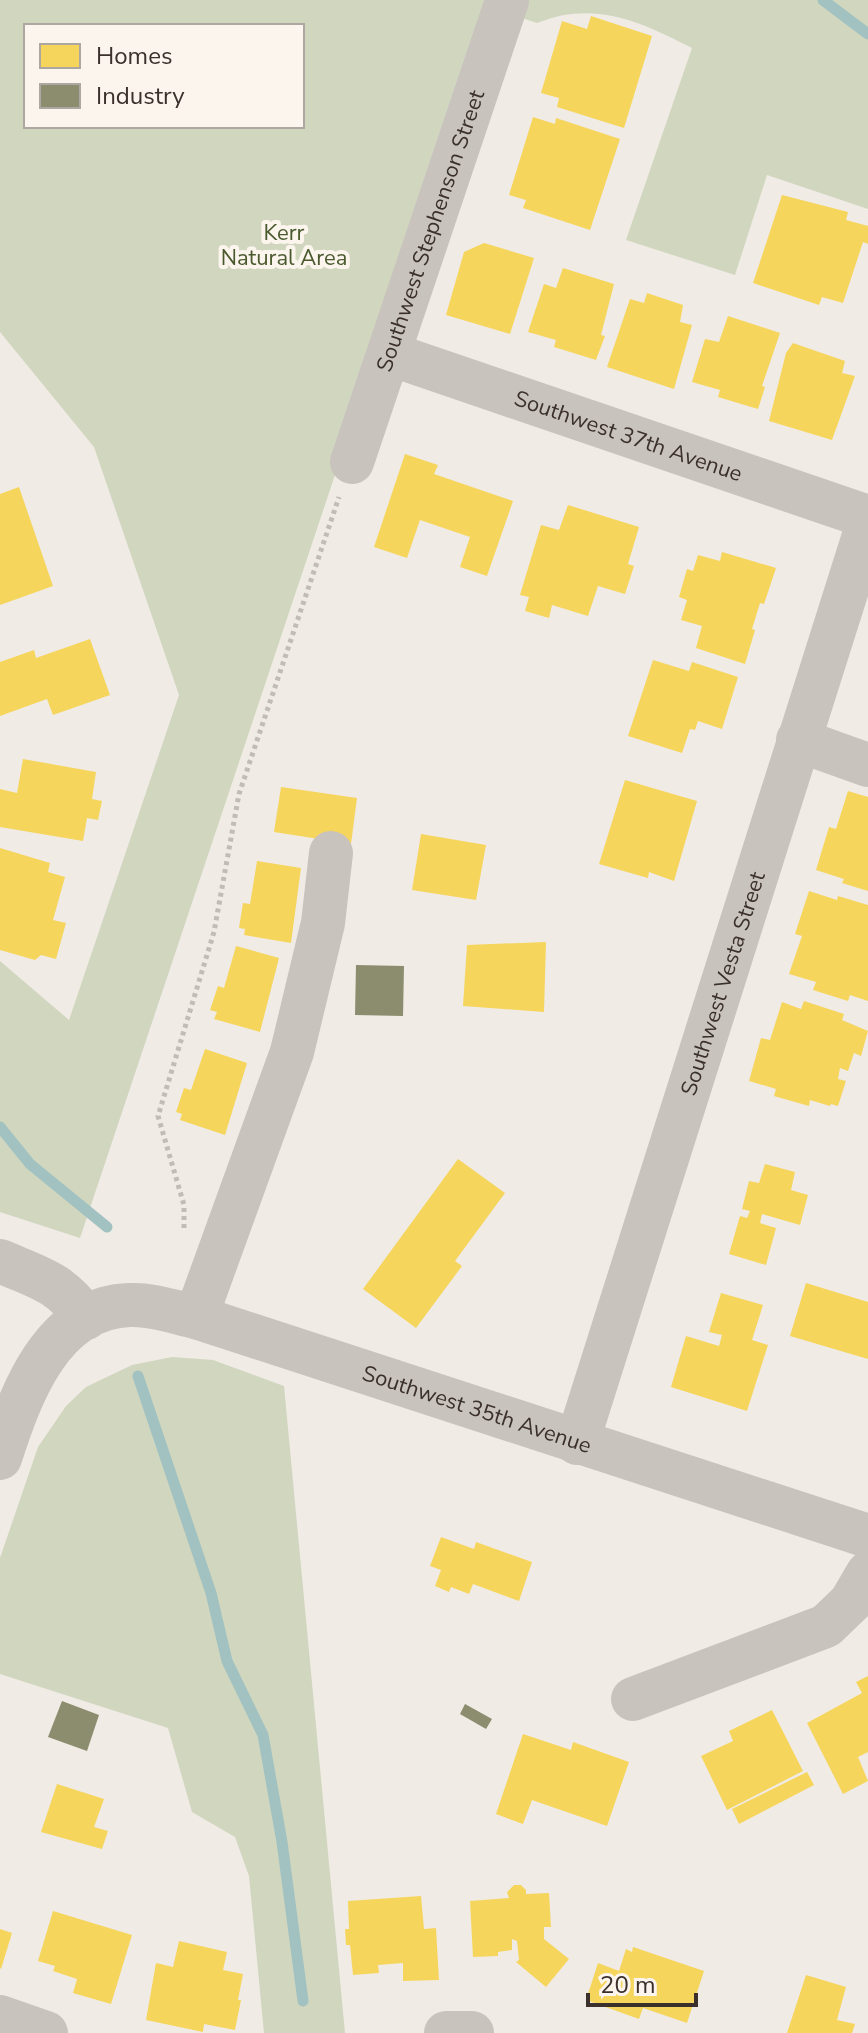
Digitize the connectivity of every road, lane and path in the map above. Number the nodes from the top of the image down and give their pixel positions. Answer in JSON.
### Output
{"nodes":[{"id":1,"x":507,"y":1,"type":"edge"},
{"id":2,"x":390,"y":354,"type":"junction"},
{"id":3,"x":352,"y":462,"type":"joint"},
{"id":4,"x":868,"y":517,"type":"edge"},
{"id":5,"x":868,"y":523,"type":"edge"},
{"id":6,"x":798,"y":740,"type":"junction"},
{"id":7,"x":868,"y":765,"type":"edge"},
{"id":8,"x":331,"y":853,"type":"dead end"},
{"id":9,"x":183,"y":1235,"type":"dead end"},
{"id":10,"x":0,"y":1261,"type":"edge"},
{"id":11,"x":196,"y":1317,"type":"junction"},
{"id":12,"x":86,"y":1318,"type":"junction"},
{"id":13,"x":577,"y":1443,"type":"junction"},
{"id":14,"x":0,"y":1458,"type":"edge"},
{"id":15,"x":868,"y":1536,"type":"edge"},
{"id":16,"x":868,"y":1573,"type":"edge"},
{"id":17,"x":633,"y":1699,"type":"dead end"},
{"id":18,"x":0,"y":2017,"type":"edge"},
{"id":19,"x":46,"y":2033,"type":"edge"},
{"id":20,"x":446,"y":2033,"type":"edge"},
{"id":21,"x":472,"y":2033,"type":"edge"}],
"edges":[{"from":1,"to":2,"type":"street","name":"Southwest Stephenson Street"},
{"from":2,"to":3,"type":"street","name":"Southwest Stephenson Street"},
{"from":2,"to":4,"type":"street","name":"Southwest 37th Avenue"},
{"from":3,"to":9,"type":"path"},
{"from":5,"to":6,"type":"street","name":"Southwest Vesta Street"},
{"from":6,"to":7,"type":"street"},
{"from":6,"to":13,"type":"street","name":"Southwest Vesta Street"},
{"from":8,"to":11,"type":"street"},
{"from":10,"to":12,"type":"street"},
{"from":11,"to":12,"type":"street","name":"Southwest 35th Avenue"},
{"from":11,"to":13,"type":"street","name":"Southwest 35th Avenue"},
{"from":12,"to":14,"type":"street"},
{"from":13,"to":15,"type":"street","name":"Southwest 35th Avenue"},
{"from":16,"to":17,"type":"street"},
{"from":18,"to":19,"type":"street"},
{"from":20,"to":21,"type":"street"}]}
